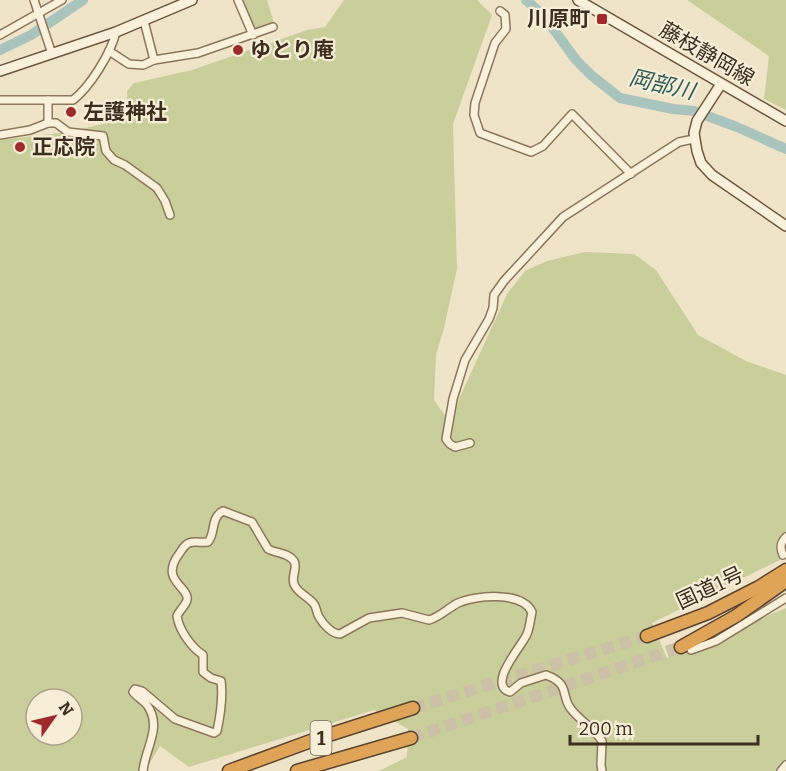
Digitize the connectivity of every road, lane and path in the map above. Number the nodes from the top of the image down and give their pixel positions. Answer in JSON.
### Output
{"nodes":[{"id":1,"x":34,"y":0,"type":"edge"},
{"id":2,"x":62,"y":0,"type":"edge"},
{"id":3,"x":192,"y":0,"type":"edge"},
{"id":4,"x":238,"y":0,"type":"edge"},
{"id":5,"x":578,"y":0,"type":"edge"},
{"id":6,"x":500,"y":11,"type":"dead end"},
{"id":7,"x":39,"y":13,"type":"junction"},
{"id":8,"x":144,"y":21,"type":"junction"},
{"id":9,"x":273,"y":27,"type":"dead end"},
{"id":10,"x":117,"y":32,"type":"junction"},
{"id":11,"x":253,"y":34,"type":"junction"},
{"id":12,"x":0,"y":35,"type":"edge"},
{"id":13,"x":109,"y":51,"type":"junction"},
{"id":14,"x":52,"y":54,"type":"junction"},
{"id":15,"x":154,"y":60,"type":"junction"},
{"id":16,"x":0,"y":70,"type":"edge"},
{"id":17,"x":721,"y":84,"type":"junction"},
{"id":18,"x":0,"y":100,"type":"edge"},
{"id":19,"x":48,"y":100,"type":"junction"},
{"id":20,"x":0,"y":107,"type":"edge"},
{"id":21,"x":786,"y":122,"type":"edge"},
{"id":22,"x":48,"y":123,"type":"junction"},
{"id":23,"x":0,"y":135,"type":"edge"},
{"id":24,"x":694,"y":139,"type":"junction"},
{"id":25,"x":631,"y":174,"type":"junction"},
{"id":26,"x":170,"y":215,"type":"dead end"},
{"id":27,"x":786,"y":226,"type":"edge"},
{"id":28,"x":470,"y":443,"type":"dead end"},
{"id":29,"x":786,"y":537,"type":"edge"},
{"id":30,"x":783,"y":555,"type":"dead end"},
{"id":31,"x":786,"y":570,"type":"edge"},
{"id":32,"x":786,"y":581,"type":"edge"},
{"id":33,"x":786,"y":598,"type":"edge"},
{"id":34,"x":647,"y":636,"type":"tunnel mouth"},
{"id":35,"x":686,"y":649,"type":"joint"},
{"id":36,"x":413,"y":708,"type":"tunnel mouth"},
{"id":37,"x":411,"y":738,"type":"tunnel mouth"},
{"id":38,"x":786,"y":765,"type":"edge"},
{"id":39,"x":143,"y":771,"type":"edge"},
{"id":40,"x":229,"y":771,"type":"edge"},
{"id":41,"x":297,"y":771,"type":"edge"},
{"id":42,"x":602,"y":771,"type":"edge"},
{"id":43,"x":781,"y":771,"type":"edge"}],
"edges":[{"from":1,"to":7,"type":"street"},
{"from":2,"to":7,"type":"street"},
{"from":3,"to":8,"type":"main road"},
{"from":4,"to":11,"type":"street"},
{"from":5,"to":17,"type":"main road","name":"藤枝静岡線"},
{"from":6,"to":25,"type":"street"},
{"from":7,"to":12,"type":"street"},
{"from":7,"to":14,"type":"street"},
{"from":8,"to":10,"type":"main road"},
{"from":8,"to":15,"type":"street"},
{"from":9,"to":11,"type":"street"},
{"from":10,"to":13,"type":"street"},
{"from":10,"to":14,"type":"main road"},
{"from":11,"to":15,"type":"street"},
{"from":13,"to":15,"type":"street"},
{"from":13,"to":19,"type":"street"},
{"from":14,"to":16,"type":"main road"},
{"from":17,"to":21,"type":"main road","name":"藤枝静岡線"},
{"from":17,"to":24,"type":"main road"},
{"from":18,"to":19,"type":"street"},
{"from":18,"to":20,"type":"street"},
{"from":19,"to":22,"type":"street"},
{"from":22,"to":23,"type":"street"},
{"from":22,"to":26,"type":"street"},
{"from":24,"to":25,"type":"street"},
{"from":24,"to":27,"type":"main road"},
{"from":25,"to":28,"type":"street"},
{"from":29,"to":30,"type":"street"},
{"from":31,"to":34,"type":"highway","name":"国道1号"},
{"from":32,"to":35,"type":"highway","name":"国道1号"},
{"from":33,"to":35,"type":"street"},
{"from":36,"to":40,"type":"highway","number":"1"},
{"from":37,"to":41,"type":"highway","number":"1"},
{"from":38,"to":43,"type":"street"},
{"from":39,"to":42,"type":"street"}]}
